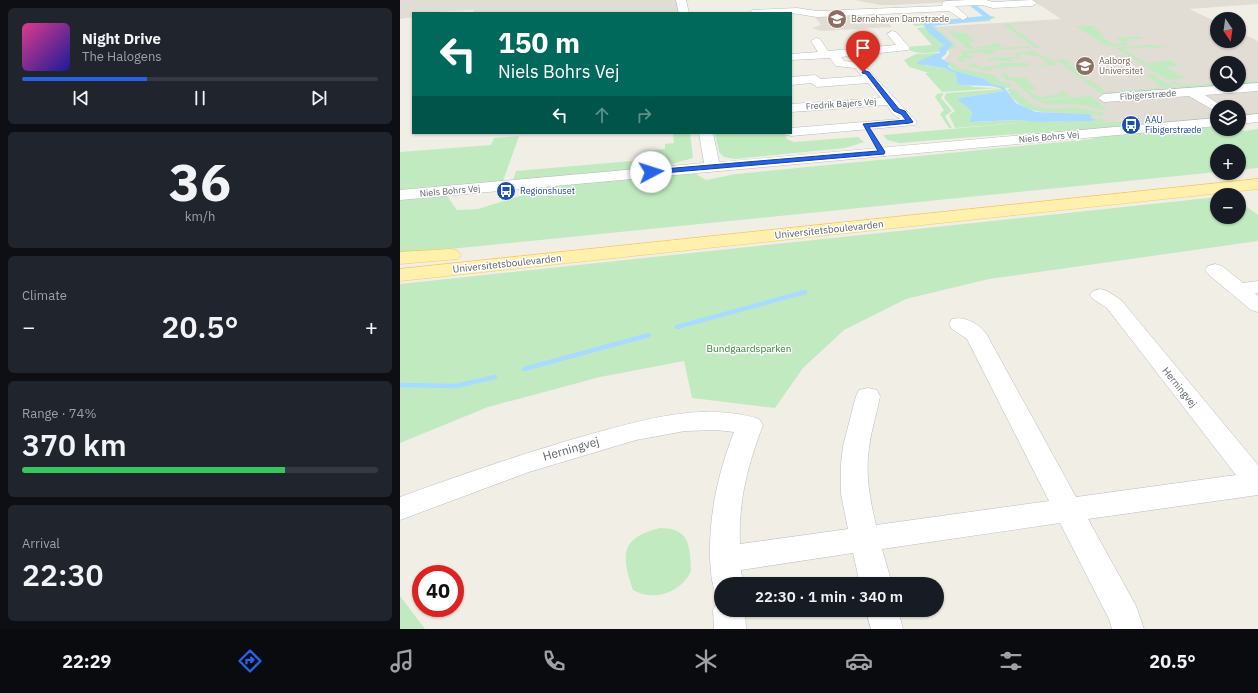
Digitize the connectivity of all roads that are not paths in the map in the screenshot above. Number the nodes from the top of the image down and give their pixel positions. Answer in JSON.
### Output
{"nodes":[{"id":1,"x":681,"y":0,"type":"edge"},
{"id":2,"x":776,"y":2,"type":"dead end"},
{"id":3,"x":1032,"y":3,"type":"dead end"},
{"id":4,"x":831,"y":4,"type":"dead end"},
{"id":5,"x":684,"y":12,"type":"edge"},
{"id":6,"x":775,"y":12,"type":"edge"},
{"id":7,"x":838,"y":13,"type":"junction"},
{"id":8,"x":892,"y":34,"type":"dead end"},
{"id":9,"x":816,"y":40,"type":"dead end"},
{"id":10,"x":829,"y":55,"type":"junction"},
{"id":11,"x":792,"y":57,"type":"edge"},
{"id":12,"x":872,"y":79,"type":"junction"},
{"id":13,"x":792,"y":81,"type":"edge"},
{"id":14,"x":1258,"y":87,"type":"edge"},
{"id":15,"x":1192,"y":92,"type":"junction"},
{"id":16,"x":1104,"y":98,"type":"dead end"},
{"id":17,"x":890,"y":101,"type":"junction"},
{"id":18,"x":1210,"y":104,"type":"edge"},
{"id":19,"x":792,"y":108,"type":"edge"},
{"id":20,"x":1258,"y":118,"type":"edge"},
{"id":21,"x":1246,"y":119,"type":"edge"},
{"id":22,"x":1210,"y":123,"type":"edge"},
{"id":23,"x":865,"y":125,"type":"junction"},
{"id":24,"x":792,"y":132,"type":"edge"},
{"id":25,"x":706,"y":134,"type":"edge"},
{"id":26,"x":882,"y":152,"type":"junction"},
{"id":27,"x":712,"y":167,"type":"junction"},
{"id":28,"x":1258,"y":173,"type":"edge"},
{"id":29,"x":1258,"y":184,"type":"edge"},
{"id":30,"x":400,"y":195,"type":"edge"},
{"id":31,"x":467,"y":254,"type":"junction"},
{"id":32,"x":400,"y":258,"type":"edge"},
{"id":33,"x":400,"y":263,"type":"edge"},
{"id":34,"x":1215,"y":270,"type":"dead end"},
{"id":35,"x":400,"y":274,"type":"edge"},
{"id":36,"x":1249,"y":289,"type":"edge"},
{"id":37,"x":1100,"y":295,"type":"dead end"},
{"id":38,"x":1258,"y":306,"type":"edge"},
{"id":39,"x":960,"y":324,"type":"dead end"},
{"id":40,"x":868,"y":396,"type":"dead end"},
{"id":41,"x":1258,"y":484,"type":"edge"},
{"id":42,"x":400,"y":509,"type":"edge"},
{"id":43,"x":1069,"y":510,"type":"junction"},
{"id":44,"x":865,"y":538,"type":"junction"},
{"id":45,"x":727,"y":572,"type":"edge"},
{"id":46,"x":874,"y":577,"type":"edge"},
{"id":47,"x":729,"y":617,"type":"edge"},
{"id":48,"x":884,"y":617,"type":"edge"},
{"id":49,"x":730,"y":629,"type":"edge"},
{"id":50,"x":887,"y":629,"type":"edge"},
{"id":51,"x":1128,"y":629,"type":"edge"}],
"edges":[{"from":1,"to":5,"type":"street"},
{"from":2,"to":6,"type":"street"},
{"from":3,"to":7,"type":"street"},
{"from":4,"to":7,"type":"street"},
{"from":6,"to":7,"type":"street"},
{"from":8,"to":10,"type":"street"},
{"from":9,"to":10,"type":"street","name":"Fredrik Bajers Vej"},
{"from":10,"to":11,"type":"street"},
{"from":10,"to":12,"type":"street","name":"Fredrik Bajers Vej"},
{"from":12,"to":13,"type":"street"},
{"from":12,"to":17,"type":"street","name":"Fredrik Bajers Vej"},
{"from":14,"to":15,"type":"street","name":"Fibigerstræde"},
{"from":15,"to":16,"type":"street","name":"Fibigerstræde"},
{"from":15,"to":18,"type":"street"},
{"from":17,"to":19,"type":"street","name":"Fredrik Bajers Vej"},
{"from":17,"to":23,"type":"street","name":"Fredrik Bajers Vej"},
{"from":20,"to":21,"type":"street"},
{"from":22,"to":26,"type":"street","name":"Niels Bohrs Vej"},
{"from":23,"to":24,"type":"street","name":"Fredrik Bajers Vej"},
{"from":23,"to":26,"type":"street"},
{"from":25,"to":27,"type":"street"},
{"from":26,"to":27,"type":"street","name":"Niels Bohrs Vej"},
{"from":27,"to":30,"type":"street","name":"Niels Bohrs Vej"},
{"from":28,"to":31,"type":"main road","name":"Universitetsboulevarden"},
{"from":29,"to":35,"type":"main road","name":"Universitetsboulevarden"},
{"from":31,"to":32,"type":"main road","name":"Universitetsboulevarden"},
{"from":31,"to":33,"type":"main road"},
{"from":34,"to":36,"type":"street"},
{"from":36,"to":38,"type":"street"},
{"from":37,"to":41,"type":"street","name":"Herningvej"},
{"from":39,"to":43,"type":"street"},
{"from":40,"to":44,"type":"street"},
{"from":41,"to":43,"type":"street","name":"Herningvej"},
{"from":42,"to":45,"type":"street","name":"Herningvej"},
{"from":43,"to":44,"type":"street","name":"Herningvej"},
{"from":43,"to":51,"type":"street"},
{"from":44,"to":45,"type":"street","name":"Herningvej"},
{"from":44,"to":46,"type":"street"},
{"from":47,"to":49,"type":"street"},
{"from":48,"to":50,"type":"street"}]}
